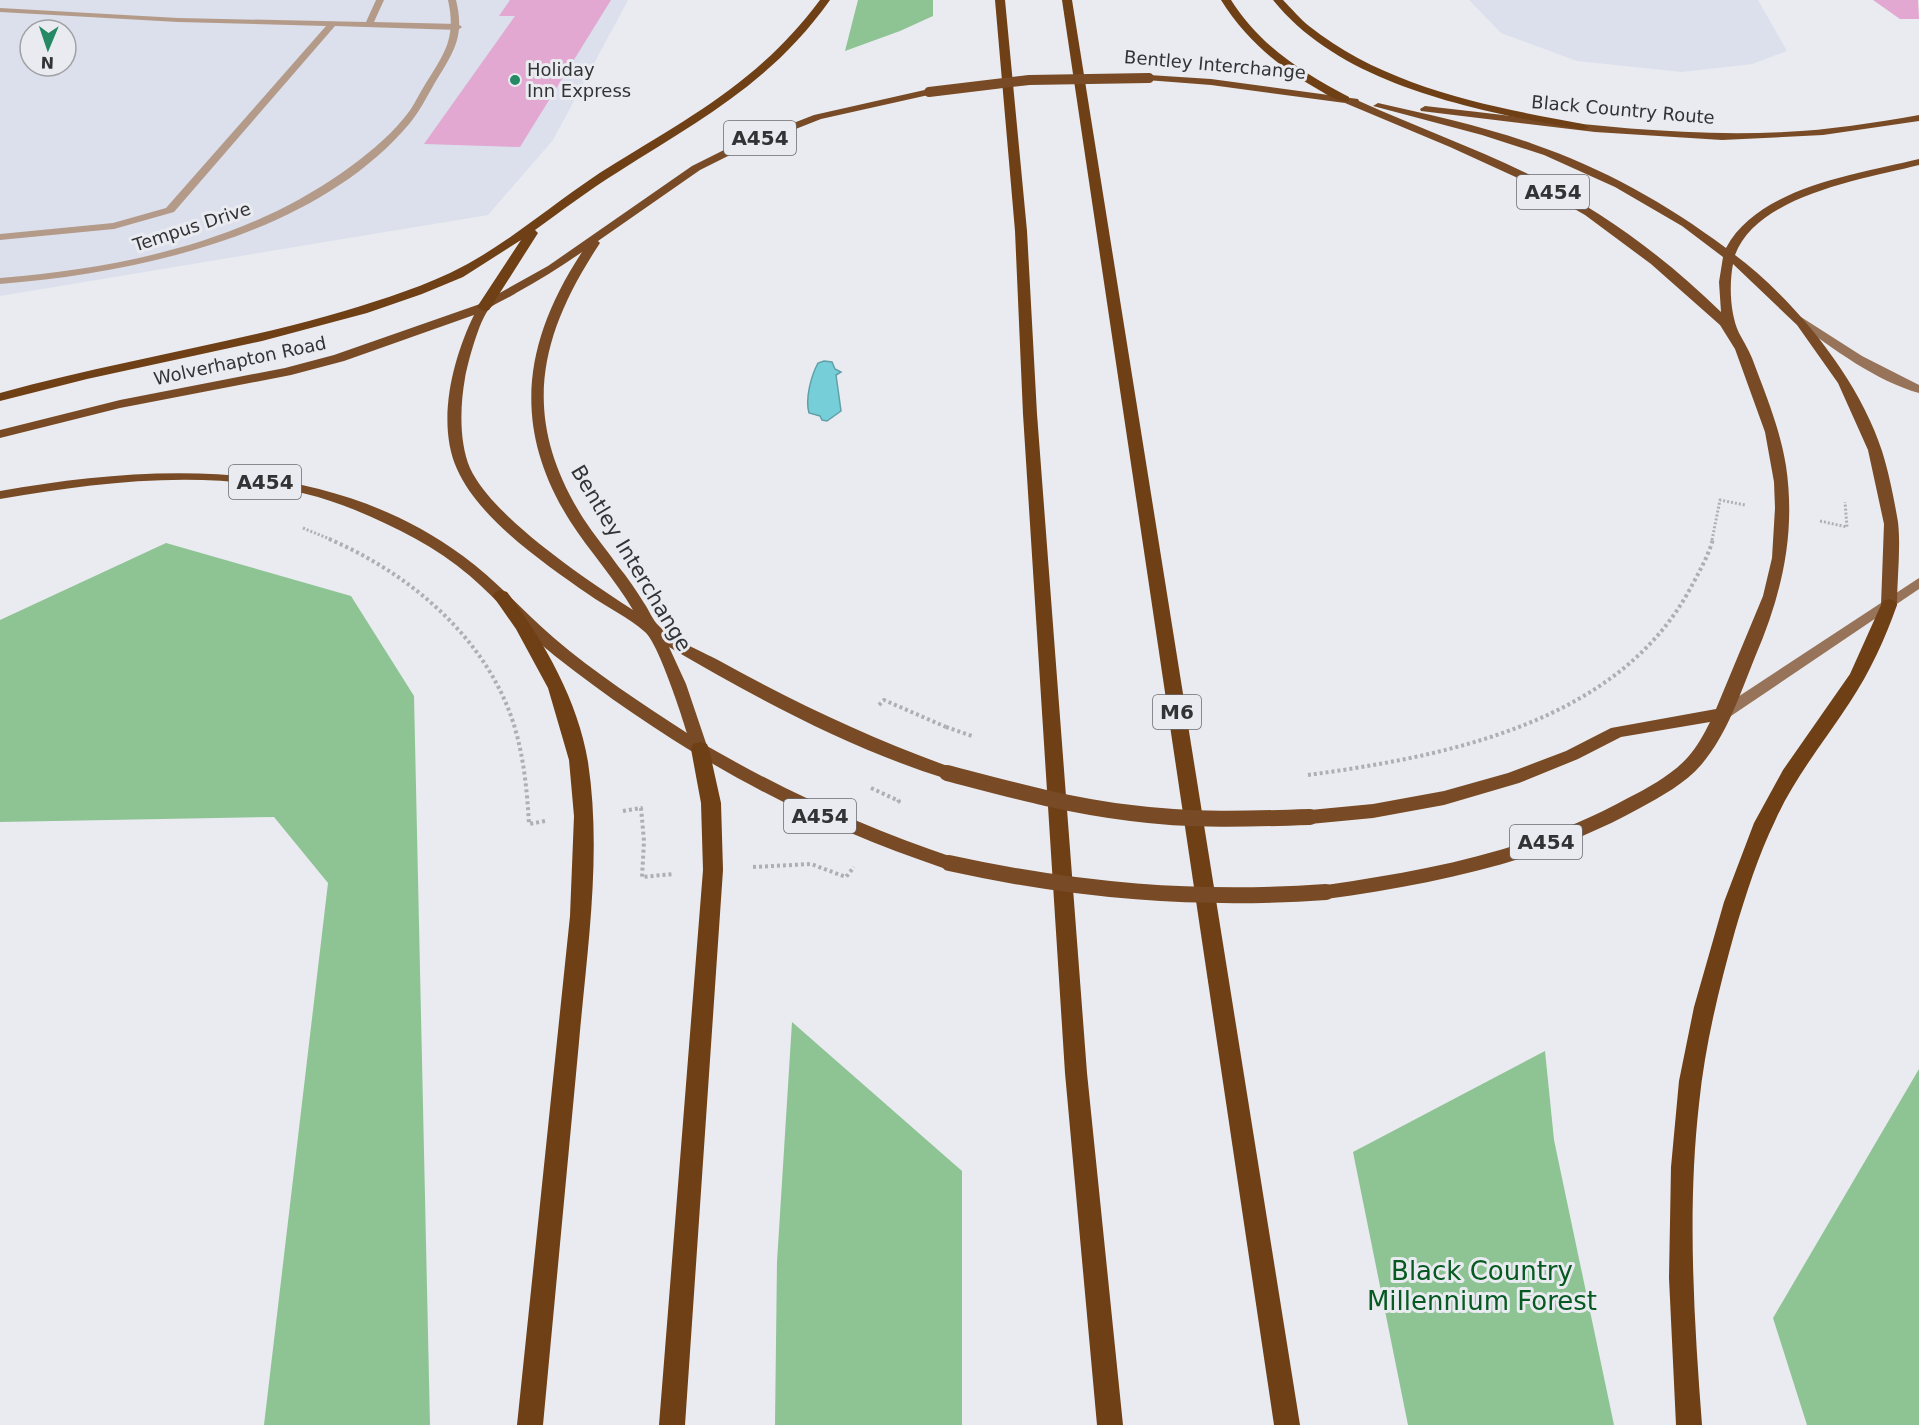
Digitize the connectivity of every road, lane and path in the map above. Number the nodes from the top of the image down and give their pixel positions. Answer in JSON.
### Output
{"nodes":[{"id":1,"x":380,"y":0,"type":"edge"},
{"id":2,"x":452,"y":0,"type":"edge"},
{"id":3,"x":825,"y":0,"type":"edge"},
{"id":4,"x":1000,"y":0,"type":"edge"},
{"id":5,"x":1067,"y":0,"type":"edge"},
{"id":6,"x":1226,"y":0,"type":"edge"},
{"id":7,"x":1278,"y":0,"type":"edge"},
{"id":8,"x":0,"y":10,"type":"edge"},
{"id":9,"x":369,"y":24,"type":"junction"},
{"id":10,"x":332,"y":25,"type":"junction"},
{"id":11,"x":458,"y":27,"type":"junction"},
{"id":12,"x":1345,"y":99,"type":"junction"},
{"id":13,"x":1359,"y":101,"type":"junction"},
{"id":14,"x":1919,"y":118,"type":"edge"},
{"id":15,"x":1583,"y":127,"type":"junction"},
{"id":16,"x":1919,"y":162,"type":"edge"},
{"id":17,"x":541,"y":221,"type":"junction"},
{"id":18,"x":609,"y":226,"type":"junction"},
{"id":19,"x":0,"y":237,"type":"edge"},
{"id":20,"x":1730,"y":254,"type":"junction"},
{"id":21,"x":0,"y":281,"type":"edge"},
{"id":22,"x":484,"y":307,"type":"junction"},
{"id":23,"x":1802,"y":320,"type":"junction"},
{"id":24,"x":1732,"y":331,"type":"junction"},
{"id":25,"x":1919,"y":389,"type":"edge"},
{"id":26,"x":0,"y":396,"type":"edge"},
{"id":27,"x":0,"y":434,"type":"edge"},
{"id":28,"x":0,"y":495,"type":"edge"},
{"id":29,"x":1845,"y":499,"type":"dead end"},
{"id":30,"x":1734,"y":503,"type":"dead end"},
{"id":31,"x":1831,"y":524,"type":"dead end"},
{"id":32,"x":296,"y":526,"type":"dead end"},
{"id":33,"x":1919,"y":583,"type":"edge"},
{"id":34,"x":501,"y":596,"type":"junction"},
{"id":35,"x":1889,"y":604,"type":"junction"},
{"id":36,"x":653,"y":632,"type":"junction"},
{"id":37,"x":884,"y":700,"type":"dead end"},
{"id":38,"x":1723,"y":714,"type":"junction"},
{"id":39,"x":982,"y":739,"type":"dead end"},
{"id":40,"x":700,"y":749,"type":"junction"},
{"id":41,"x":1301,"y":776,"type":"dead end"},
{"id":42,"x":624,"y":810,"type":"dead end"},
{"id":43,"x":548,"y":821,"type":"dead end"},
{"id":44,"x":770,"y":865,"type":"dead end"},
{"id":45,"x":855,"y":865,"type":"dead end"},
{"id":46,"x":662,"y":875,"type":"dead end"},
{"id":47,"x":530,"y":1425,"type":"edge"},
{"id":48,"x":672,"y":1425,"type":"edge"},
{"id":49,"x":1110,"y":1425,"type":"edge"},
{"id":50,"x":1287,"y":1425,"type":"edge"},
{"id":51,"x":1689,"y":1425,"type":"edge"}],
"edges":[{"from":1,"to":9,"type":"street"},
{"from":2,"to":11,"type":"street"},
{"from":3,"to":17,"type":"highway"},
{"from":4,"to":49,"type":"highway"},
{"from":5,"to":50,"type":"highway","number":"M6"},
{"from":6,"to":12,"type":"highway"},
{"from":7,"to":15,"type":"highway"},
{"from":8,"to":10,"type":"street"},
{"from":9,"to":10,"type":"street"},
{"from":9,"to":11,"type":"street"},
{"from":10,"to":19,"type":"street"},
{"from":11,"to":21,"type":"street","name":"Tempus Drive"},
{"from":12,"to":13,"type":"highway","name":"Bentley Interchange","number":"A454"},
{"from":12,"to":18,"type":"highway","name":"Bentley Interchange","number":"A454","bridge":true},
{"from":12,"to":24,"type":"highway","name":"Bentley Interchange","number":"A454"},
{"from":13,"to":15,"type":"highway","name":"Black Country Route","number":"A454"},
{"from":13,"to":20,"type":"highway"},
{"from":14,"to":15,"type":"highway","name":"Black Country Route","number":"A454"},
{"from":16,"to":20,"type":"highway","number":"A454"},
{"from":17,"to":22,"type":"highway"},
{"from":17,"to":26,"type":"highway"},
{"from":18,"to":22,"type":"highway","name":"Bentley Interchange","number":"A454"},
{"from":18,"to":36,"type":"highway","name":"Bentley Interchange","number":"A454"},
{"from":20,"to":23,"type":"highway"},
{"from":20,"to":24,"type":"highway","number":"A454"},
{"from":22,"to":27,"type":"highway","name":"Wolverhapton Road","number":"A454"},
{"from":22,"to":36,"type":"highway"},
{"from":23,"to":25,"type":"main road"},
{"from":23,"to":35,"type":"highway"},
{"from":24,"to":38,"type":"highway","name":"Bentley Interchange","number":"A454"},
{"from":28,"to":34,"type":"highway","number":"A454"},
{"from":29,"to":31,"type":"path"},
{"from":30,"to":41,"type":"path"},
{"from":32,"to":43,"type":"path"},
{"from":33,"to":35,"type":"main road"},
{"from":34,"to":40,"type":"highway","name":"Bentley Interchange","number":"A454"},
{"from":34,"to":47,"type":"highway"},
{"from":35,"to":38,"type":"main road"},
{"from":35,"to":51,"type":"highway"},
{"from":36,"to":38,"type":"highway","bridge":true},
{"from":36,"to":40,"type":"highway","name":"Bentley Interchange","number":"A454"},
{"from":37,"to":39,"type":"path","bridge":true},
{"from":38,"to":40,"type":"highway","name":"Bentley Interchange","number":"A454","bridge":true},
{"from":40,"to":48,"type":"highway"},
{"from":42,"to":46,"type":"path"},
{"from":44,"to":45,"type":"path"}]}
